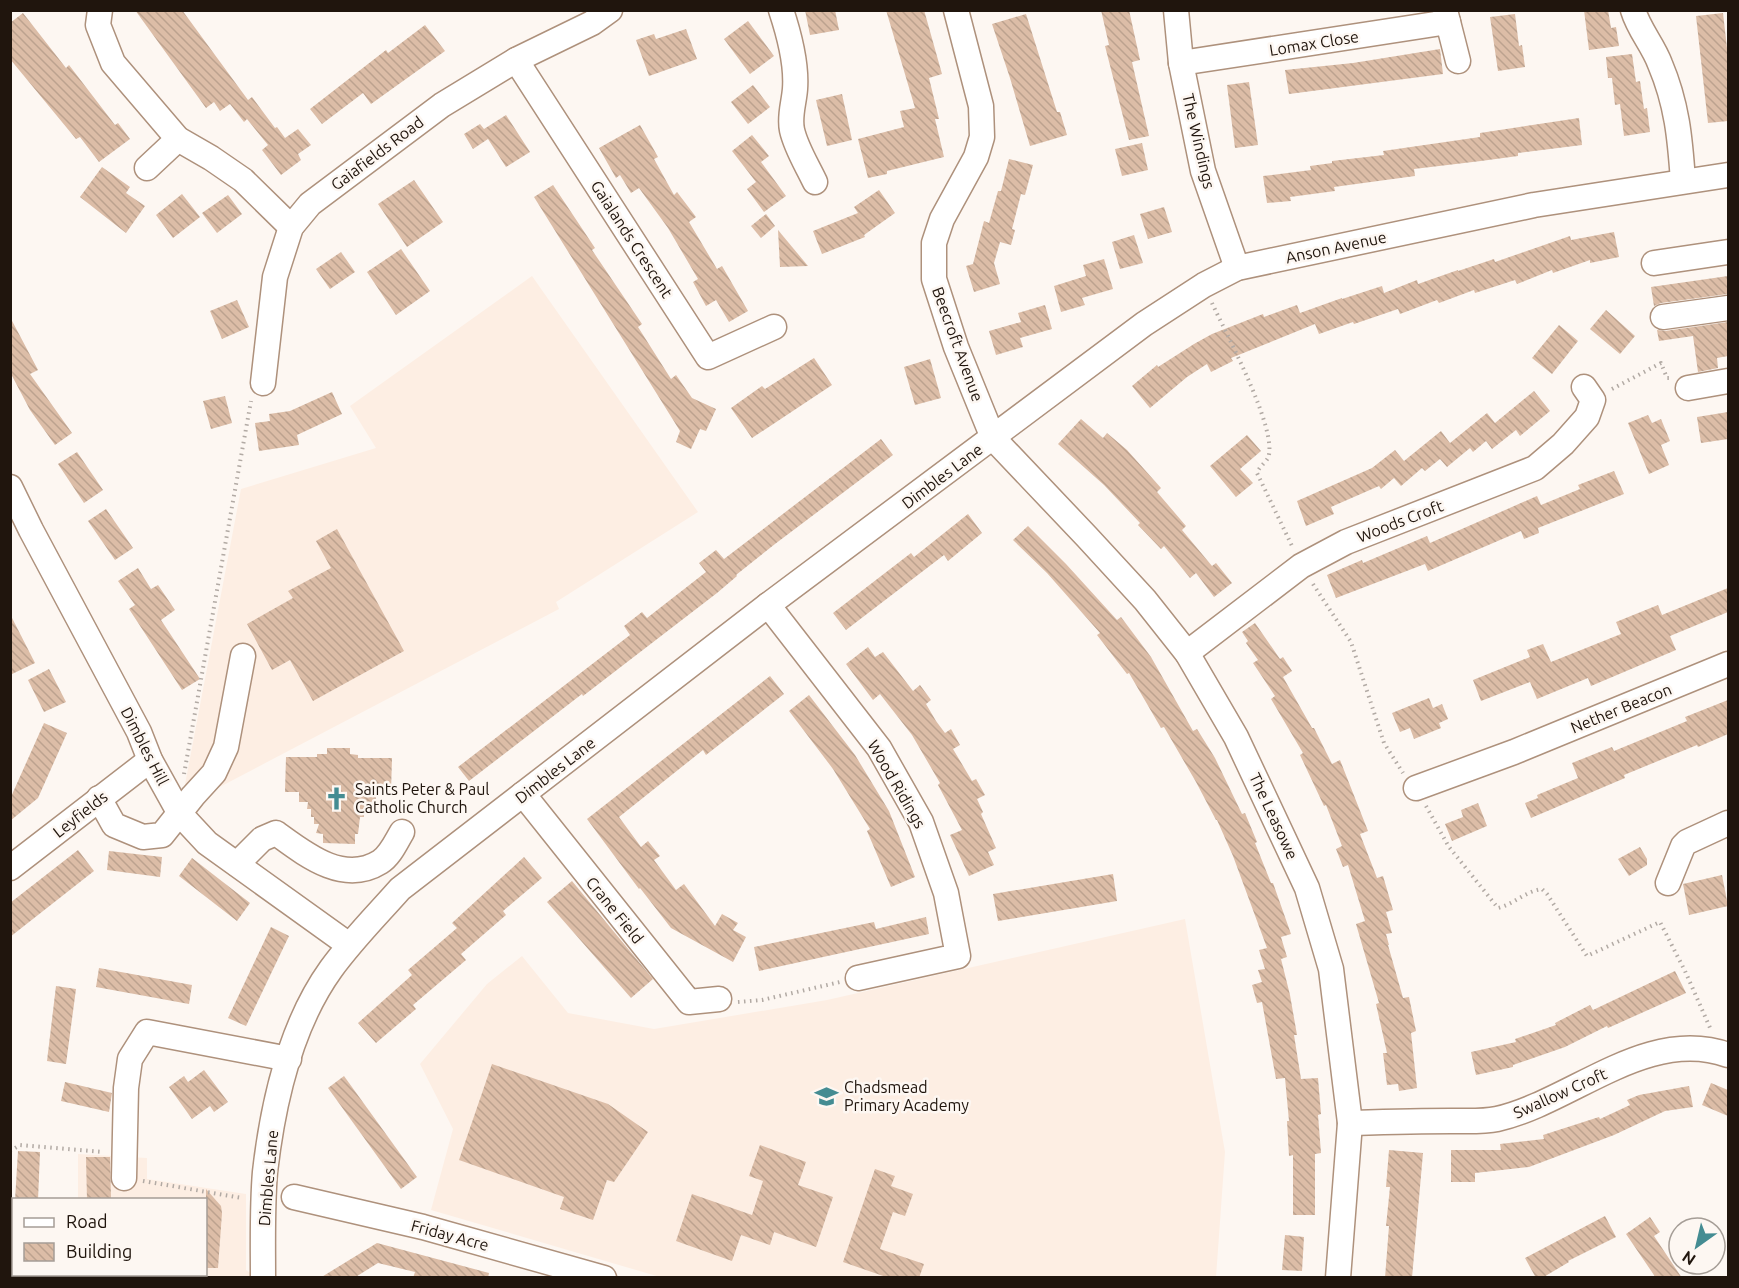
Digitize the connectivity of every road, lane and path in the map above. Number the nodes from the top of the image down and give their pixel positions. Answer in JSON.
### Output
{"nodes":[{"id":1,"x":100,"y":10,"type":"edge"},
{"id":2,"x":781,"y":10,"type":"edge"},
{"id":3,"x":956,"y":10,"type":"edge"},
{"id":4,"x":1176,"y":10,"type":"edge"},
{"id":5,"x":1633,"y":10,"type":"edge"},
{"id":6,"x":595,"y":15,"type":"edge"},
{"id":7,"x":1446,"y":16,"type":"edge"},
{"id":8,"x":516,"y":60,"type":"junction"},
{"id":9,"x":1458,"y":61,"type":"dead end"},
{"id":10,"x":1181,"y":63,"type":"junction"},
{"id":11,"x":178,"y":139,"type":"junction"},
{"id":12,"x":147,"y":169,"type":"dead end"},
{"id":13,"x":1728,"y":174,"type":"edge"},
{"id":14,"x":1683,"y":181,"type":"junction"},
{"id":15,"x":817,"y":184,"type":"dead end"},
{"id":16,"x":291,"y":227,"type":"junction"},
{"id":17,"x":1728,"y":252,"type":"edge"},
{"id":18,"x":1654,"y":263,"type":"dead end"},
{"id":19,"x":1237,"y":268,"type":"junction"},
{"id":20,"x":1204,"y":285,"type":"junction"},
{"id":21,"x":1728,"y":308,"type":"edge"},
{"id":22,"x":1663,"y":316,"type":"dead end"},
{"id":23,"x":774,"y":327,"type":"dead end"},
{"id":24,"x":1728,"y":381,"type":"edge"},
{"id":25,"x":1682,"y":382,"type":"joint"},
{"id":26,"x":263,"y":383,"type":"joint"},
{"id":27,"x":1589,"y":394,"type":"joint"},
{"id":28,"x":993,"y":438,"type":"junction"},
{"id":29,"x":10,"y":487,"type":"edge"},
{"id":30,"x":1301,"y":566,"type":"junction"},
{"id":31,"x":768,"y":605,"type":"junction"},
{"id":32,"x":1187,"y":653,"type":"junction"},
{"id":33,"x":243,"y":656,"type":"dead end"},
{"id":34,"x":1728,"y":664,"type":"edge"},
{"id":35,"x":150,"y":760,"type":"junction"},
{"id":36,"x":1416,"y":788,"type":"junction"},
{"id":37,"x":523,"y":794,"type":"junction"},
{"id":38,"x":99,"y":798,"type":"junction"},
{"id":39,"x":187,"y":805,"type":"junction"},
{"id":40,"x":1728,"y":823,"type":"edge"},
{"id":41,"x":402,"y":832,"type":"dead end"},
{"id":42,"x":237,"y":864,"type":"junction"},
{"id":43,"x":10,"y":868,"type":"edge"},
{"id":44,"x":1668,"y":883,"type":"dead end"},
{"id":45,"x":349,"y":945,"type":"junction"},
{"id":46,"x":858,"y":978,"type":"joint"},
{"id":47,"x":719,"y":999,"type":"joint"},
{"id":48,"x":1720,"y":1052,"type":"edge"},
{"id":49,"x":289,"y":1059,"type":"junction"},
{"id":50,"x":1350,"y":1123,"type":"junction"},
{"id":51,"x":10,"y":1151,"type":"edge"},
{"id":52,"x":124,"y":1166,"type":"junction"},
{"id":53,"x":265,"y":1174,"type":"junction"},
{"id":54,"x":294,"y":1197,"type":"junction"},
{"id":55,"x":264,"y":1202,"type":"junction"},
{"id":56,"x":263,"y":1278,"type":"edge"},
{"id":57,"x":604,"y":1278,"type":"edge"},
{"id":58,"x":1338,"y":1278,"type":"edge"}],
"edges":[{"from":1,"to":11,"type":"street"},
{"from":2,"to":15,"type":"street"},
{"from":3,"to":28,"type":"street","name":"Beecroft Avenue"},
{"from":4,"to":10,"type":"street","name":"The Windings"},
{"from":5,"to":14,"type":"street"},
{"from":6,"to":8,"type":"street","name":"Gaiafields Road"},
{"from":7,"to":9,"type":"street","name":"Lomax Close"},
{"from":7,"to":10,"type":"street","name":"Lomax Close"},
{"from":8,"to":16,"type":"street","name":"Gaiafields Road"},
{"from":8,"to":23,"type":"street","name":"Gaialands Crescent"},
{"from":10,"to":19,"type":"street","name":"The Windings"},
{"from":11,"to":12,"type":"street"},
{"from":11,"to":16,"type":"street"},
{"from":13,"to":14,"type":"street","name":"Anson Avenue"},
{"from":14,"to":19,"type":"street","name":"Anson Avenue"},
{"from":16,"to":26,"type":"street","name":"Gaiafields Road"},
{"from":17,"to":18,"type":"street"},
{"from":19,"to":20,"type":"street","name":"Anson Avenue"},
{"from":20,"to":28,"type":"street","name":"Anson Avenue"},
{"from":20,"to":30,"type":"path"},
{"from":21,"to":22,"type":"street"},
{"from":24,"to":25,"type":"street"},
{"from":25,"to":27,"type":"path"},
{"from":26,"to":39,"type":"path"},
{"from":27,"to":30,"type":"street","name":"Woods Croft"},
{"from":28,"to":31,"type":"street","name":"Dimbles Lane"},
{"from":28,"to":32,"type":"street","name":"The Leasowe"},
{"from":29,"to":35,"type":"street","name":"Dimbles Hill"},
{"from":30,"to":32,"type":"street","name":"Woods Croft"},
{"from":30,"to":36,"type":"path"},
{"from":31,"to":37,"type":"street","name":"Dimbles Lane"},
{"from":31,"to":46,"type":"street","name":"Wood Ridings"},
{"from":32,"to":50,"type":"street","name":"The Leasowe"},
{"from":33,"to":39,"type":"street"},
{"from":34,"to":36,"type":"street","name":"Nether Beacon"},
{"from":35,"to":38,"type":"street","name":"Leyfields"},
{"from":35,"to":39,"type":"street","name":"Dimbles Hill"},
{"from":36,"to":48,"type":"path"},
{"from":37,"to":45,"type":"street","name":"Dimbles Lane"},
{"from":37,"to":47,"type":"street","name":"Crane Field"},
{"from":38,"to":39,"type":"street"},
{"from":38,"to":43,"type":"street","name":"Leyfields"},
{"from":39,"to":42,"type":"street","name":"Dimbles Hill"},
{"from":40,"to":44,"type":"street"},
{"from":41,"to":42,"type":"street"},
{"from":42,"to":45,"type":"street","name":"Dimbles Hill"},
{"from":45,"to":49,"type":"street","name":"Dimbles Lane"},
{"from":46,"to":47,"type":"path"},
{"from":48,"to":50,"type":"street","name":"Swallow Croft"},
{"from":49,"to":52,"type":"street"},
{"from":49,"to":53,"type":"street","name":"Dimbles Lane"},
{"from":50,"to":58,"type":"street","name":"The Leasowe"},
{"from":51,"to":52,"type":"path"},
{"from":52,"to":55,"type":"path"},
{"from":53,"to":54,"type":"street","name":"Friday Acre"},
{"from":53,"to":55,"type":"street","name":"Dimbles Lane"},
{"from":54,"to":55,"type":"street","name":"Friday Acre"},
{"from":54,"to":57,"type":"street","name":"Friday Acre"},
{"from":55,"to":56,"type":"street","name":"Dimbles Lane"}]}
